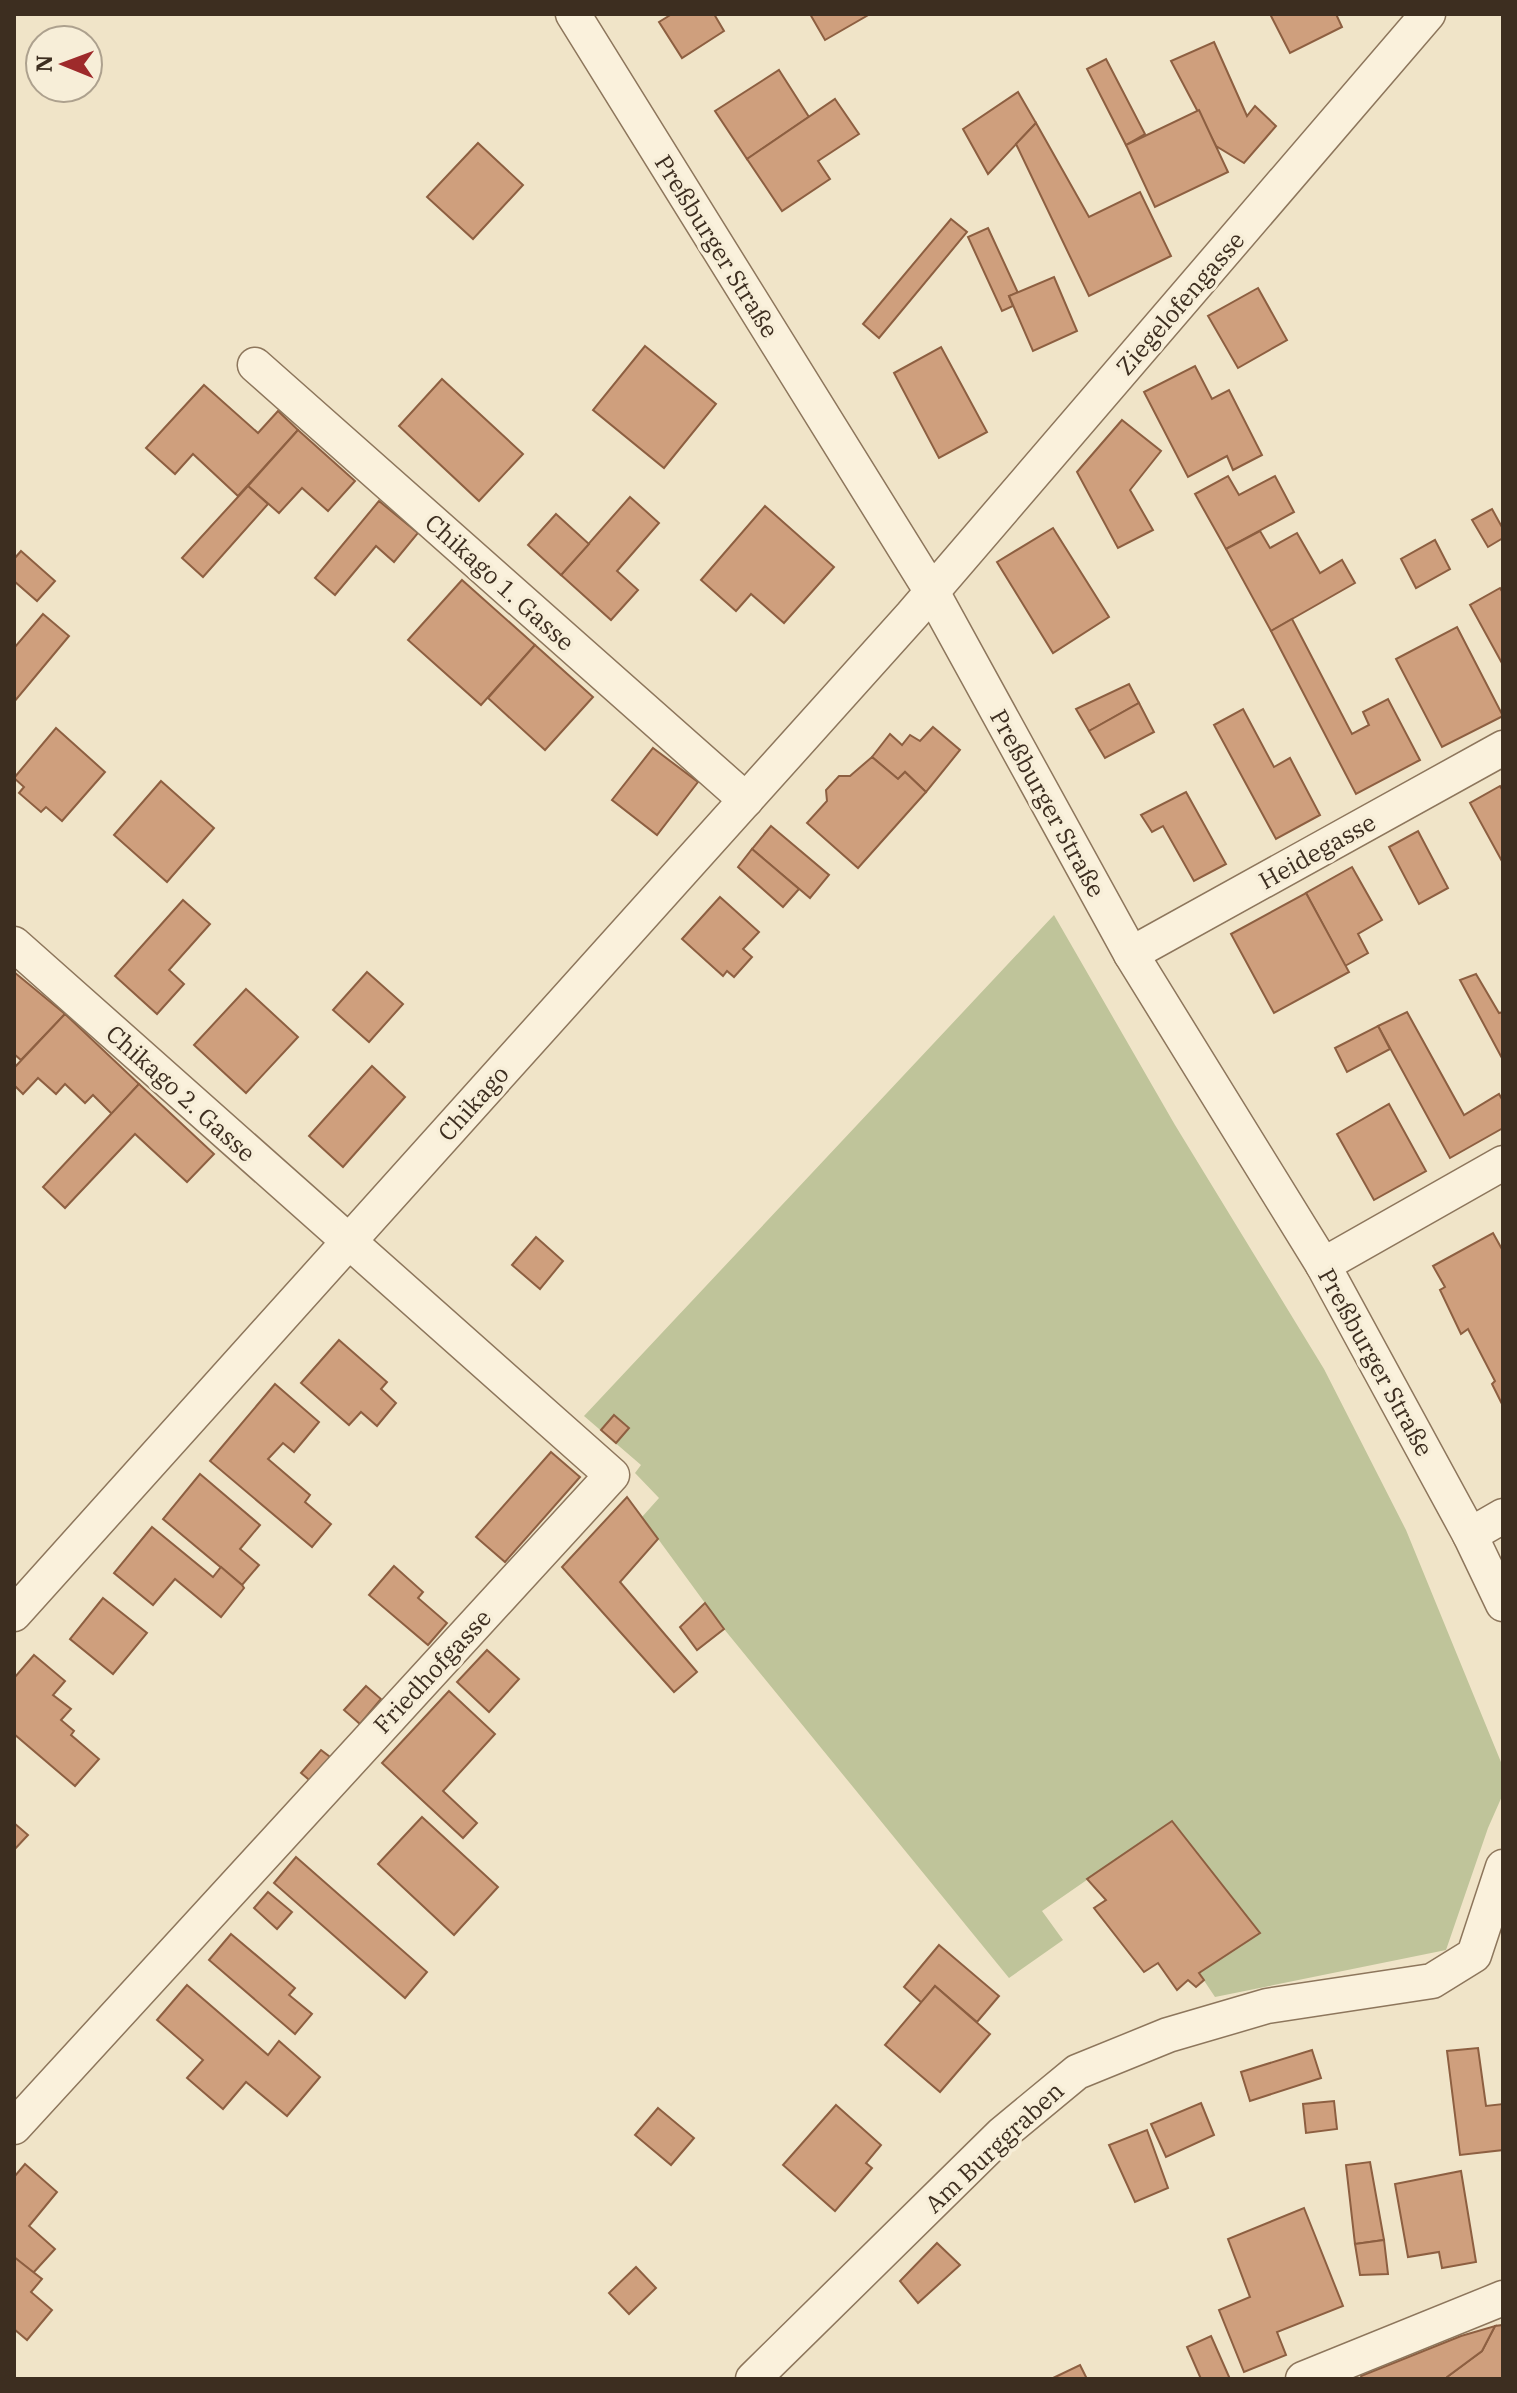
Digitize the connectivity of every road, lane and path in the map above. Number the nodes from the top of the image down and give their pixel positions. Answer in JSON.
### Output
{"nodes":[{"id":1,"x":573,"y":14,"type":"edge"},
{"id":2,"x":1428,"y":14,"type":"edge"},
{"id":3,"x":255,"y":365,"type":"dead end"},
{"id":4,"x":932,"y":592,"type":"junction"},
{"id":5,"x":1503,"y":748,"type":"edge"},
{"id":6,"x":746,"y":800,"type":"junction"},
{"id":7,"x":14,"y":944,"type":"edge"},
{"id":8,"x":1131,"y":954,"type":"junction"},
{"id":9,"x":1503,"y":1163,"type":"edge"},
{"id":10,"x":348,"y":1243,"type":"junction"},
{"id":11,"x":1323,"y":1265,"type":"junction"},
{"id":12,"x":1503,"y":1516,"type":"edge"},
{"id":13,"x":1470,"y":1535,"type":"junction"},
{"id":14,"x":1503,"y":1604,"type":"edge"},
{"id":15,"x":14,"y":1614,"type":"edge"},
{"id":16,"x":1503,"y":1867,"type":"edge"},
{"id":17,"x":14,"y":2127,"type":"edge"},
{"id":18,"x":1503,"y":2298,"type":"edge"},
{"id":19,"x":753,"y":2379,"type":"edge"},
{"id":20,"x":1303,"y":2379,"type":"edge"}],
"edges":[{"from":1,"to":4,"type":"street","name":"Preßburger Straße"},
{"from":2,"to":4,"type":"street","name":"Ziegelofengasse"},
{"from":3,"to":6,"type":"street","name":"Chikago 1. Gasse"},
{"from":4,"to":6,"type":"street","name":"Chikago"},
{"from":4,"to":8,"type":"street","name":"Preßburger Straße"},
{"from":5,"to":8,"type":"street","name":"Heidegasse"},
{"from":6,"to":10,"type":"street","name":"Chikago"},
{"from":7,"to":10,"type":"street","name":"Chikago 2. Gasse"},
{"from":8,"to":11,"type":"street","name":"Preßburger Straße"},
{"from":9,"to":11,"type":"street"},
{"from":10,"to":15,"type":"street","name":"Chikago"},
{"from":10,"to":17,"type":"street","name":"Friedhofgasse"},
{"from":11,"to":13,"type":"street","name":"Preßburger Straße"},
{"from":12,"to":13,"type":"street"},
{"from":13,"to":14,"type":"street","name":"Preßburger Straße"},
{"from":16,"to":19,"type":"street","name":"Am Burggraben"},
{"from":18,"to":20,"type":"street"}]}
